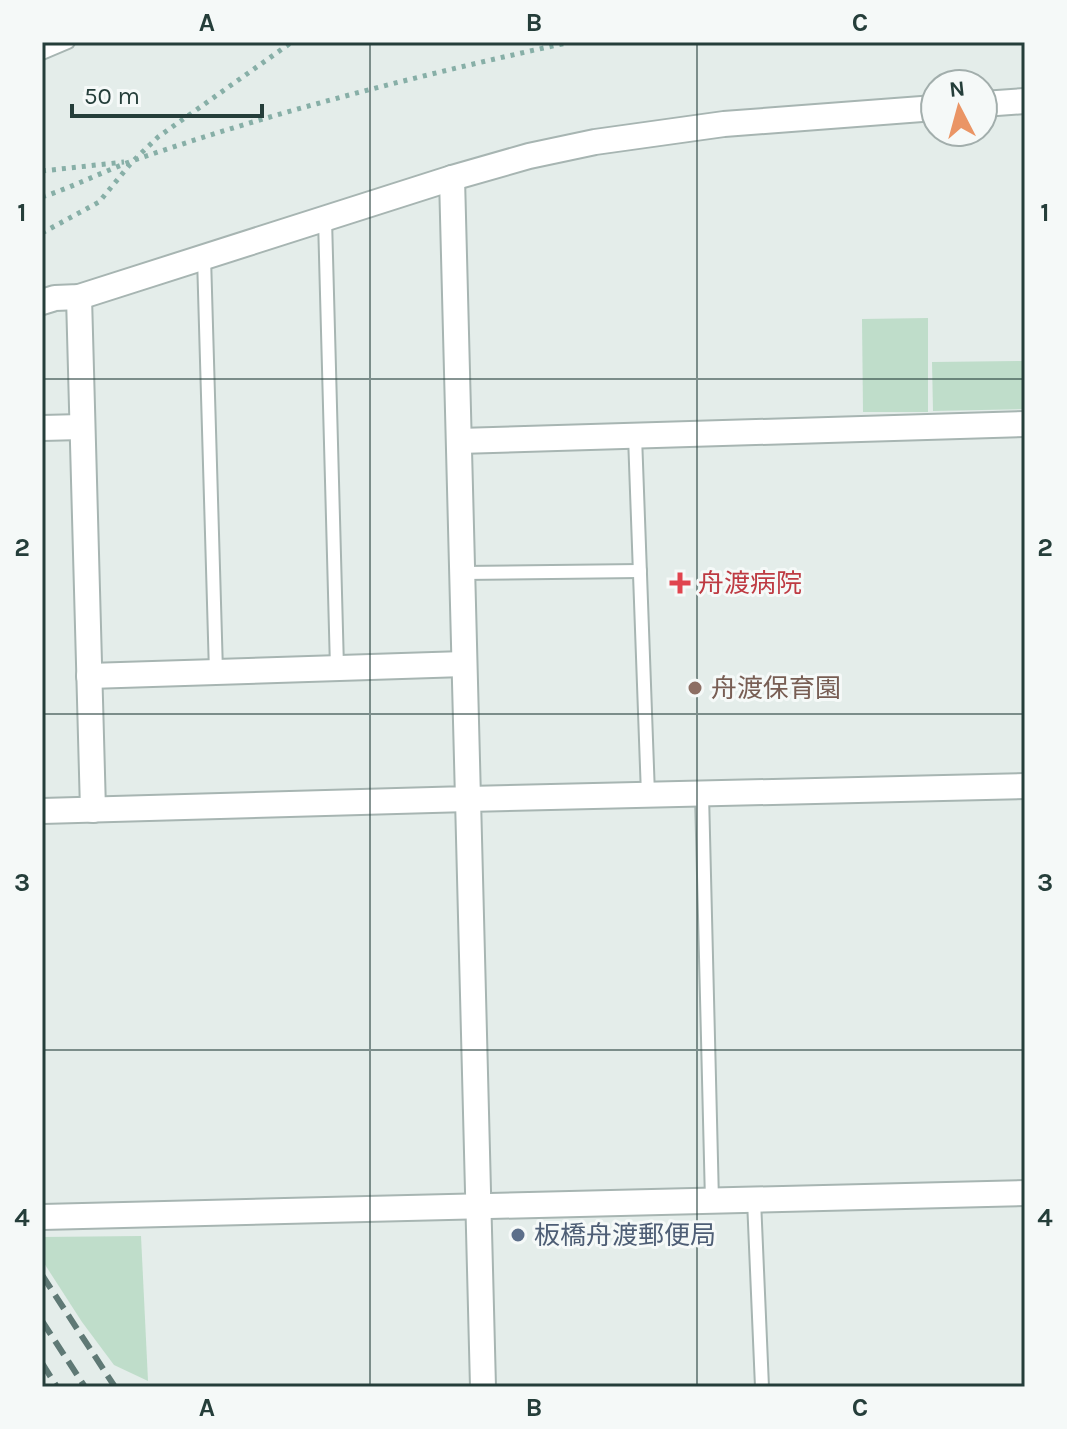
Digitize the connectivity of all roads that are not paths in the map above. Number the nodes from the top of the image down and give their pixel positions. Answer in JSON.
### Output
{"nodes":[{"id":1,"x":68,"y":42,"type":"edge"},
{"id":2,"x":42,"y":53,"type":"edge"},
{"id":3,"x":1025,"y":101,"type":"edge"},
{"id":4,"x":999,"y":103,"type":"edge"},
{"id":5,"x":919,"y":109,"type":"edge"},
{"id":6,"x":452,"y":178,"type":"junction"},
{"id":7,"x":325,"y":219,"type":"junction"},
{"id":8,"x":204,"y":257,"type":"junction"},
{"id":9,"x":79,"y":297,"type":"junction"},
{"id":10,"x":42,"y":302,"type":"edge"},
{"id":11,"x":1025,"y":424,"type":"edge"},
{"id":12,"x":82,"y":427,"type":"junction"},
{"id":13,"x":42,"y":428,"type":"edge"},
{"id":14,"x":635,"y":436,"type":"junction"},
{"id":15,"x":459,"y":441,"type":"junction"},
{"id":16,"x":640,"y":571,"type":"junction"},
{"id":17,"x":462,"y":573,"type":"junction"},
{"id":18,"x":464,"y":664,"type":"junction"},
{"id":19,"x":337,"y":668,"type":"junction"},
{"id":20,"x":216,"y":672,"type":"junction"},
{"id":21,"x":89,"y":676,"type":"junction"},
{"id":22,"x":1025,"y":786,"type":"edge"},
{"id":23,"x":702,"y":794,"type":"junction"},
{"id":24,"x":648,"y":795,"type":"junction"},
{"id":25,"x":468,"y":799,"type":"junction"},
{"id":26,"x":93,"y":810,"type":"junction"},
{"id":27,"x":42,"y":811,"type":"edge"},
{"id":28,"x":1025,"y":1193,"type":"edge"},
{"id":29,"x":754,"y":1200,"type":"junction"},
{"id":30,"x":712,"y":1201,"type":"junction"},
{"id":31,"x":477,"y":1207,"type":"junction"},
{"id":32,"x":42,"y":1217,"type":"edge"},
{"id":33,"x":483,"y":1387,"type":"edge"},
{"id":34,"x":762,"y":1387,"type":"edge"}],
"edges":[{"from":1,"to":2,"type":"lane"},
{"from":3,"to":4,"type":"street"},
{"from":5,"to":6,"type":"street"},
{"from":6,"to":7,"type":"street"},
{"from":6,"to":15,"type":"street"},
{"from":7,"to":8,"type":"street"},
{"from":7,"to":19,"type":"lane"},
{"from":8,"to":9,"type":"street"},
{"from":8,"to":20,"type":"lane"},
{"from":9,"to":10,"type":"street"},
{"from":9,"to":12,"type":"street"},
{"from":11,"to":14,"type":"street"},
{"from":12,"to":13,"type":"street"},
{"from":12,"to":21,"type":"street"},
{"from":14,"to":15,"type":"street"},
{"from":14,"to":16,"type":"lane"},
{"from":15,"to":17,"type":"street"},
{"from":16,"to":17,"type":"lane"},
{"from":16,"to":24,"type":"lane"},
{"from":17,"to":18,"type":"street"},
{"from":18,"to":19,"type":"street"},
{"from":18,"to":25,"type":"street"},
{"from":19,"to":20,"type":"street"},
{"from":20,"to":21,"type":"street"},
{"from":21,"to":26,"type":"street"},
{"from":22,"to":23,"type":"street"},
{"from":23,"to":24,"type":"street"},
{"from":23,"to":30,"type":"lane"},
{"from":24,"to":25,"type":"street"},
{"from":25,"to":26,"type":"street"},
{"from":25,"to":31,"type":"street"},
{"from":26,"to":27,"type":"street"},
{"from":28,"to":29,"type":"street"},
{"from":29,"to":30,"type":"street"},
{"from":29,"to":34,"type":"lane"},
{"from":30,"to":31,"type":"street"},
{"from":31,"to":32,"type":"street"},
{"from":31,"to":33,"type":"street"}]}
